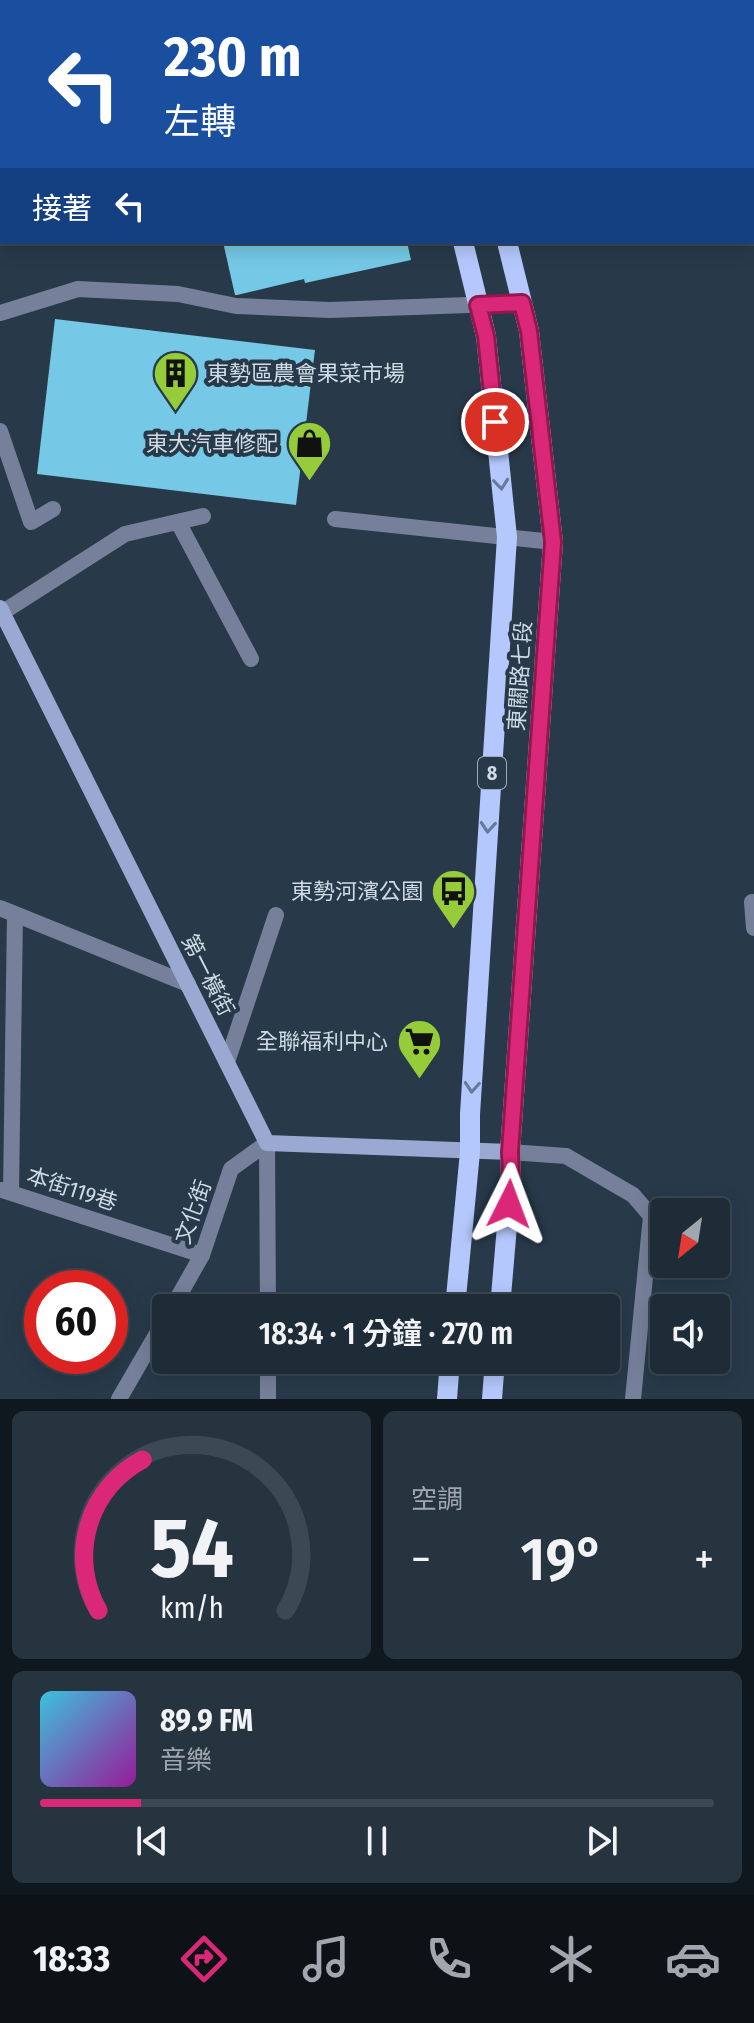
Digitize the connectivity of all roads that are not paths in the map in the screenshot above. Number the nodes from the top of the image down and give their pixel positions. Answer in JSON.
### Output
{"nodes":[{"id":1,"x":463,"y":244,"type":"edge"},
{"id":2,"x":507,"y":244,"type":"edge"},
{"id":3,"x":522,"y":303,"type":"junction"},
{"id":4,"x":478,"y":305,"type":"junction"},
{"id":5,"x":0,"y":313,"type":"edge"},
{"id":6,"x":0,"y":431,"type":"edge"},
{"id":7,"x":53,"y":509,"type":"dead end"},
{"id":8,"x":203,"y":516,"type":"dead end"},
{"id":9,"x":335,"y":519,"type":"dead end"},
{"id":10,"x":178,"y":522,"type":"junction"},
{"id":11,"x":507,"y":537,"type":"junction"},
{"id":12,"x":553,"y":542,"type":"junction"},
{"id":13,"x":1,"y":612,"type":"edge"},
{"id":14,"x":251,"y":659,"type":"dead end"},
{"id":15,"x":754,"y":902,"type":"edge"},
{"id":16,"x":8,"y":911,"type":"edge"},
{"id":17,"x":276,"y":915,"type":"dead end"},
{"id":18,"x":754,"y":928,"type":"edge"},
{"id":19,"x":188,"y":984,"type":"junction"},
{"id":20,"x":227,"y":1062,"type":"junction"},
{"id":21,"x":267,"y":1143,"type":"junction"},
{"id":22,"x":470,"y":1152,"type":"junction"},
{"id":23,"x":510,"y":1152,"type":"junction"},
{"id":24,"x":5,"y":1191,"type":"edge"},
{"id":25,"x":202,"y":1255,"type":"junction"},
{"id":26,"x":180,"y":1294,"type":"edge"},
{"id":27,"x":268,"y":1294,"type":"edge"},
{"id":28,"x":456,"y":1294,"type":"edge"},
{"id":29,"x":501,"y":1294,"type":"edge"},
{"id":30,"x":152,"y":1342,"type":"edge"},
{"id":31,"x":268,"y":1374,"type":"edge"},
{"id":32,"x":449,"y":1374,"type":"edge"},
{"id":33,"x":494,"y":1374,"type":"edge"},
{"id":34,"x":119,"y":1399,"type":"edge"},
{"id":35,"x":268,"y":1399,"type":"edge"},
{"id":36,"x":447,"y":1399,"type":"edge"},
{"id":37,"x":492,"y":1399,"type":"edge"},
{"id":38,"x":633,"y":1399,"type":"edge"}],
"edges":[{"from":1,"to":4,"type":"main road","name":"東關路七段","number":"8"},
{"from":2,"to":3,"type":"main road","name":"東關路七段","number":"8"},
{"from":3,"to":4,"type":"street"},
{"from":3,"to":12,"type":"main road","name":"東關路七段","number":"8"},
{"from":4,"to":5,"type":"street"},
{"from":4,"to":11,"type":"main road","name":"東關路七段","number":"8","one_way":true},
{"from":6,"to":7,"type":"street"},
{"from":8,"to":10,"type":"street"},
{"from":9,"to":11,"type":"street"},
{"from":10,"to":13,"type":"street"},
{"from":10,"to":14,"type":"street"},
{"from":11,"to":12,"type":"street"},
{"from":11,"to":22,"type":"main road","name":"東關路七段","number":"8","one_way":true},
{"from":12,"to":23,"type":"main road","name":"東關路七段","number":"8"},
{"from":13,"to":19,"type":"street","name":"第一橫街"},
{"from":15,"to":18,"type":"street"},
{"from":16,"to":19,"type":"street","name":"本街119巷"},
{"from":16,"to":24,"type":"street","name":"本街119巷"},
{"from":17,"to":20,"type":"street"},
{"from":19,"to":20,"type":"street","name":"第一橫街"},
{"from":20,"to":21,"type":"street","name":"第一橫街"},
{"from":21,"to":22,"type":"street"},
{"from":21,"to":25,"type":"street","name":"文化街"},
{"from":21,"to":27,"type":"street"},
{"from":22,"to":23,"type":"street"},
{"from":22,"to":28,"type":"main road","name":"東關路七段","number":"8"},
{"from":23,"to":29,"type":"main road","name":"東關路七段","number":"8"},
{"from":23,"to":38,"type":"street"},
{"from":24,"to":25,"type":"street","name":"本街119巷"},
{"from":25,"to":26,"type":"street","name":"文化街"},
{"from":30,"to":34,"type":"street"},
{"from":31,"to":35,"type":"street"},
{"from":32,"to":36,"type":"main road"},
{"from":33,"to":37,"type":"main road"}]}
